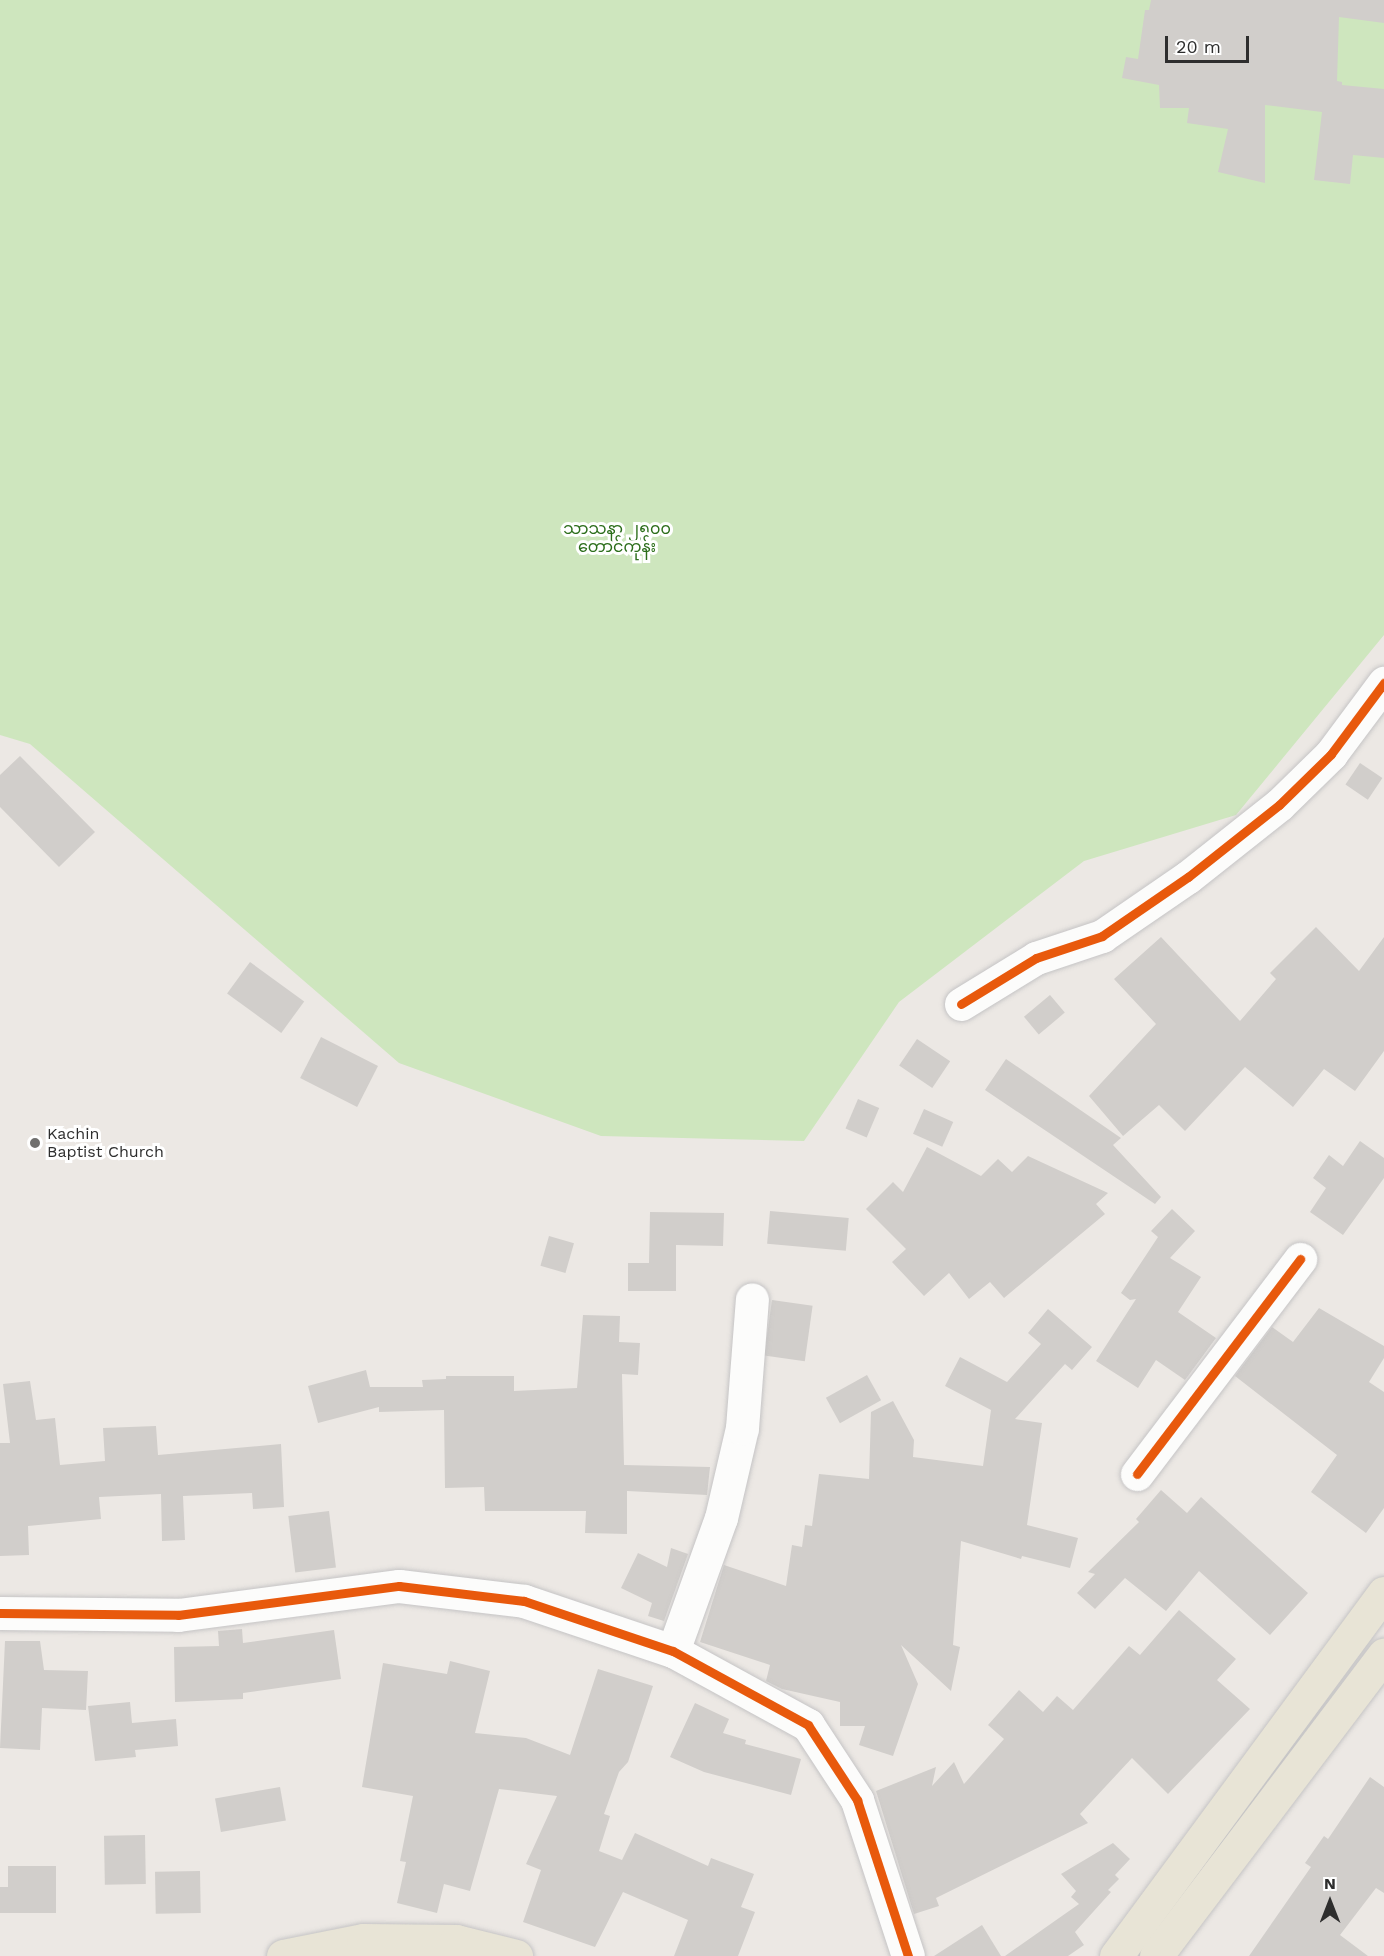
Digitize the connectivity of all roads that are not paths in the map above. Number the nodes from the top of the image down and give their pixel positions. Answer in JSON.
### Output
{"nodes":[{"id":1,"x":1384,"y":683,"type":"edge"},
{"id":2,"x":961,"y":1004,"type":"dead end"},
{"id":3,"x":1300,"y":1259,"type":"dead end"},
{"id":4,"x":752,"y":1299,"type":"dead end"},
{"id":5,"x":1137,"y":1474,"type":"dead end"},
{"id":6,"x":1384,"y":1593,"type":"edge"},
{"id":7,"x":0,"y":1613,"type":"edge"},
{"id":8,"x":1352,"y":1636,"type":"junction"},
{"id":9,"x":673,"y":1652,"type":"junction"},
{"id":10,"x":1383,"y":1659,"type":"edge"},
{"id":11,"x":414,"y":1948,"type":"edge"},
{"id":12,"x":284,"y":1956,"type":"edge"},
{"id":13,"x":516,"y":1956,"type":"edge"},
{"id":14,"x":908,"y":1956,"type":"edge"},
{"id":15,"x":1116,"y":1956,"type":"edge"},
{"id":16,"x":1156,"y":1956,"type":"edge"}],
"edges":[{"from":1,"to":2,"type":"street"},
{"from":3,"to":5,"type":"street"},
{"from":4,"to":9,"type":"street"},
{"from":6,"to":8,"type":"main road"},
{"from":7,"to":9,"type":"street"},
{"from":8,"to":10,"type":"street"},
{"from":8,"to":15,"type":"main road"},
{"from":9,"to":14,"type":"street"},
{"from":10,"to":16,"type":"main road"},
{"from":11,"to":12,"type":"main road"},
{"from":11,"to":13,"type":"main road"}]}
